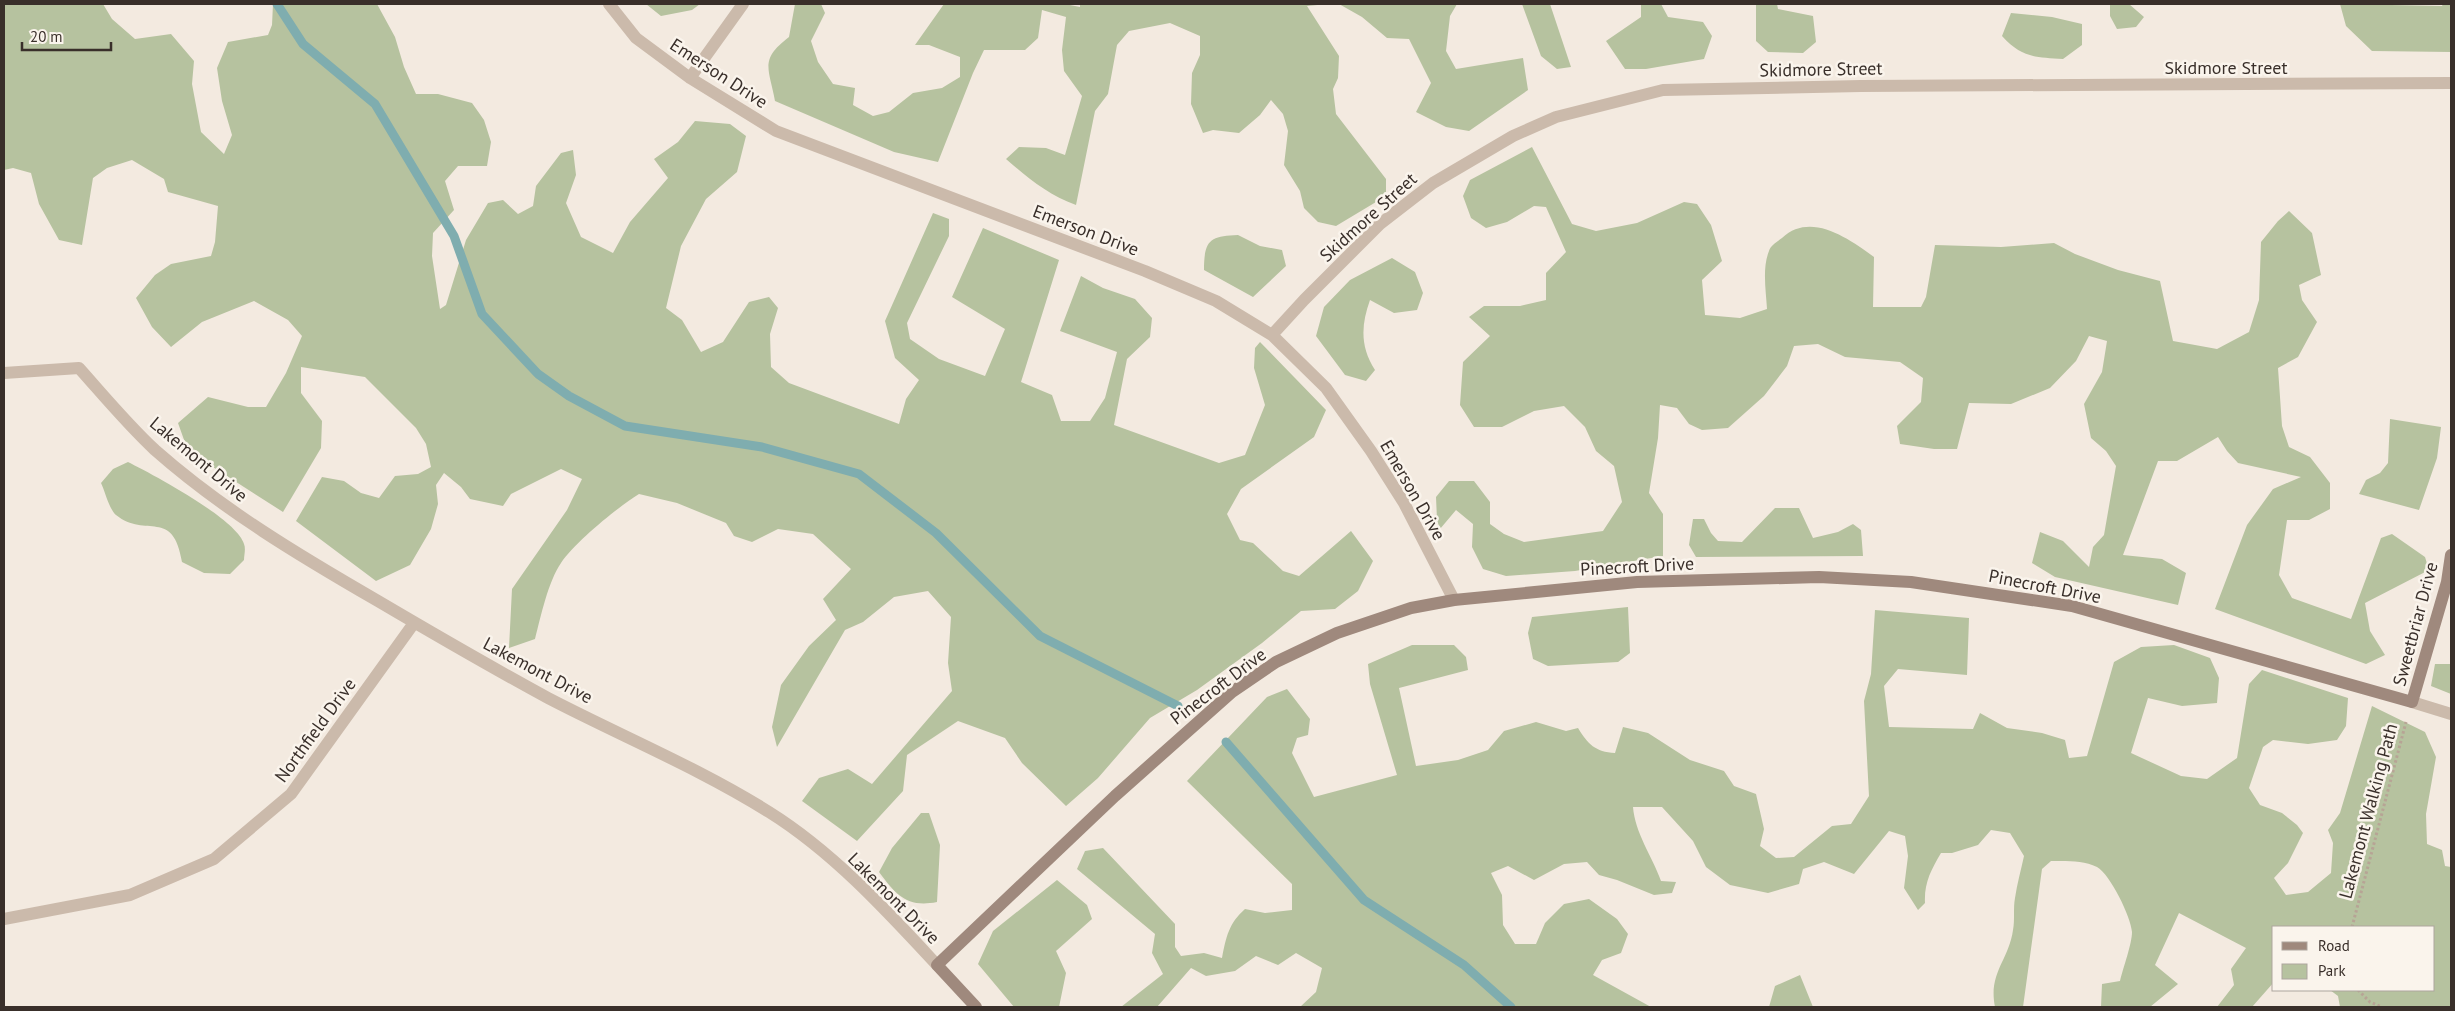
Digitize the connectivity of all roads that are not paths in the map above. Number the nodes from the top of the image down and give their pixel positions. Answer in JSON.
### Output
{"nodes":[{"id":1,"x":609,"y":4,"type":"edge"},
{"id":2,"x":743,"y":4,"type":"edge"},
{"id":3,"x":690,"y":78,"type":"junction"},
{"id":4,"x":2451,"y":83,"type":"edge"},
{"id":5,"x":1272,"y":335,"type":"junction"},
{"id":6,"x":4,"y":373,"type":"edge"},
{"id":7,"x":2451,"y":555,"type":"edge"},
{"id":8,"x":1454,"y":600,"type":"junction"},
{"id":9,"x":414,"y":623,"type":"junction"},
{"id":10,"x":2412,"y":702,"type":"junction"},
{"id":11,"x":2451,"y":714,"type":"edge"},
{"id":12,"x":4,"y":919,"type":"edge"},
{"id":13,"x":937,"y":965,"type":"junction"},
{"id":14,"x":976,"y":1007,"type":"edge"}],
"edges":[{"from":1,"to":3,"type":"street","name":"Emerson Drive"},
{"from":2,"to":3,"type":"street"},
{"from":3,"to":5,"type":"street","name":"Emerson Drive"},
{"from":4,"to":5,"type":"street","name":"Skidmore Street"},
{"from":5,"to":8,"type":"street","name":"Emerson Drive"},
{"from":6,"to":9,"type":"street","name":"Lakemont Drive"},
{"from":7,"to":10,"type":"street","name":"Sweetbriar Drive"},
{"from":8,"to":10,"type":"street","name":"Pinecroft Drive"},
{"from":8,"to":13,"type":"street","name":"Pinecroft Drive"},
{"from":9,"to":12,"type":"street","name":"Northfield Drive"},
{"from":9,"to":13,"type":"street","name":"Lakemont Drive"},
{"from":10,"to":11,"type":"street","name":"Pinecroft Drive"},
{"from":13,"to":14,"type":"street","name":"Lakemont Drive"}]}
